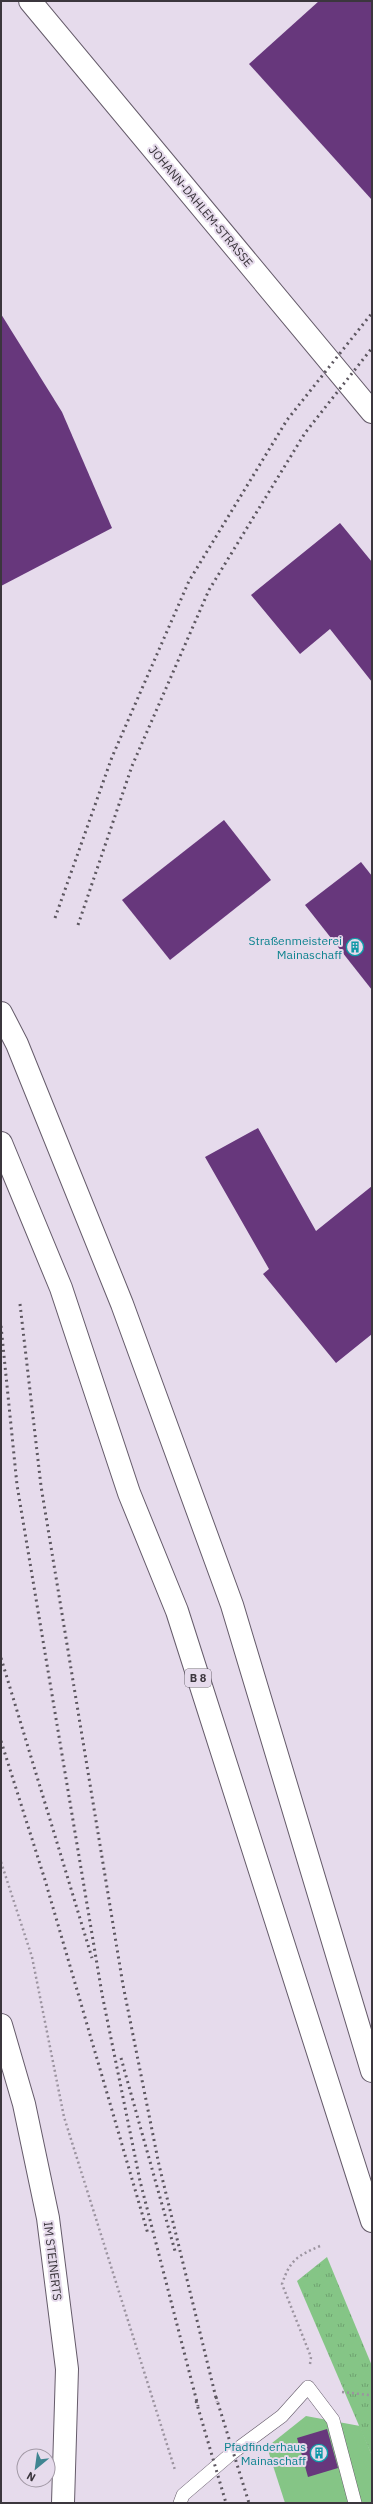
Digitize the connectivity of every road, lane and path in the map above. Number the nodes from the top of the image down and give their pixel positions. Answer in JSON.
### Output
{"nodes":[{"id":1,"x":30,"y":1,"type":"edge"},
{"id":2,"x":372,"y":412,"type":"edge"},
{"id":3,"x":1,"y":1013,"type":"edge"},
{"id":4,"x":1,"y":1143,"type":"edge"},
{"id":5,"x":1,"y":1862,"type":"edge"},
{"id":6,"x":1,"y":2025,"type":"edge"},
{"id":7,"x":372,"y":2071,"type":"edge"},
{"id":8,"x":372,"y":2221,"type":"edge"},
{"id":9,"x":320,"y":2246,"type":"dead end"},
{"id":10,"x":308,"y":2387,"type":"junction"},
{"id":11,"x":181,"y":2499,"type":"edge"},
{"id":12,"x":63,"y":2503,"type":"edge"},
{"id":13,"x":355,"y":2503,"type":"edge"}],
"edges":[{"from":1,"to":2,"type":"main road","name":"JOHANN-DAHLEM-STRASSE"},
{"from":3,"to":7,"type":"main road"},
{"from":4,"to":8,"type":"main road","number":"B 8"},
{"from":5,"to":11,"type":"path"},
{"from":6,"to":12,"type":"main road","name":"IM STEINERTS"},
{"from":9,"to":10,"type":"path"},
{"from":10,"to":11,"type":"lane"},
{"from":10,"to":13,"type":"lane"}]}
